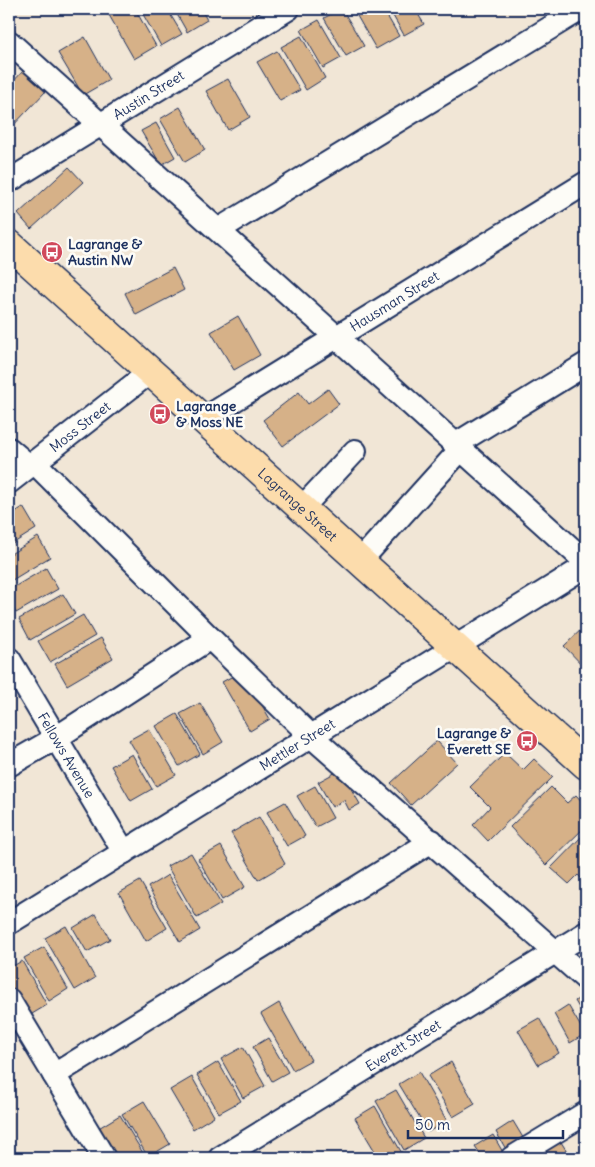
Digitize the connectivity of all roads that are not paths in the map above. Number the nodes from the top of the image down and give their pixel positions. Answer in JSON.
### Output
{"nodes":[{"id":1,"x":581,"y":9,"type":"edge"},
{"id":2,"x":282,"y":10,"type":"edge"},
{"id":3,"x":9,"y":42,"type":"edge"},
{"id":4,"x":100,"y":124,"type":"junction"},
{"id":5,"x":9,"y":181,"type":"edge"},
{"id":6,"x":586,"y":183,"type":"edge"},
{"id":7,"x":218,"y":230,"type":"junction"},
{"id":8,"x":9,"y":244,"type":"edge"},
{"id":9,"x":336,"y":337,"type":"junction"},
{"id":10,"x":586,"y":364,"type":"edge"},
{"id":11,"x":150,"y":372,"type":"junction"},
{"id":12,"x":202,"y":420,"type":"junction"},
{"id":13,"x":459,"y":446,"type":"junction"},
{"id":14,"x":9,"y":449,"type":"edge"},
{"id":15,"x":355,"y":451,"type":"dead end"},
{"id":16,"x":31,"y":464,"type":"junction"},
{"id":17,"x":9,"y":482,"type":"edge"},
{"id":18,"x":301,"y":509,"type":"junction"},
{"id":19,"x":360,"y":561,"type":"junction"},
{"id":20,"x":586,"y":564,"type":"edge"},
{"id":21,"x":210,"y":638,"type":"junction"},
{"id":22,"x":456,"y":647,"type":"junction"},
{"id":23,"x":9,"y":659,"type":"edge"},
{"id":24,"x":311,"y":736,"type":"junction"},
{"id":25,"x":56,"y":738,"type":"junction"},
{"id":26,"x":9,"y":765,"type":"edge"},
{"id":27,"x":586,"y":765,"type":"edge"},
{"id":28,"x":432,"y":842,"type":"junction"},
{"id":29,"x":124,"y":852,"type":"junction"},
{"id":30,"x":9,"y":923,"type":"edge"},
{"id":31,"x":586,"y":933,"type":"edge"},
{"id":32,"x":555,"y":952,"type":"junction"},
{"id":33,"x":586,"y":979,"type":"edge"},
{"id":34,"x":9,"y":1000,"type":"edge"},
{"id":35,"x":54,"y":1075,"type":"junction"},
{"id":36,"x":586,"y":1113,"type":"edge"},
{"id":37,"x":104,"y":1158,"type":"edge"},
{"id":38,"x":220,"y":1158,"type":"edge"},
{"id":39,"x":512,"y":1158,"type":"edge"}],
"edges":[{"from":1,"to":7,"type":"street"},
{"from":2,"to":4,"type":"street","name":"Austin Street"},
{"from":3,"to":4,"type":"street"},
{"from":4,"to":5,"type":"street","name":"Austin Street"},
{"from":4,"to":7,"type":"street"},
{"from":6,"to":9,"type":"street","name":"Hausman Street"},
{"from":7,"to":9,"type":"street"},
{"from":8,"to":11,"type":"main road","name":"Lagrange Street"},
{"from":9,"to":12,"type":"street","name":"Hausman Street"},
{"from":9,"to":13,"type":"street"},
{"from":10,"to":13,"type":"street"},
{"from":11,"to":12,"type":"main road","name":"Lagrange Street"},
{"from":11,"to":16,"type":"street","name":"Moss Street"},
{"from":12,"to":18,"type":"main road","name":"Lagrange Street"},
{"from":13,"to":19,"type":"street"},
{"from":13,"to":20,"type":"street"},
{"from":14,"to":16,"type":"street"},
{"from":15,"to":18,"type":"street"},
{"from":16,"to":17,"type":"street","name":"Moss Street"},
{"from":16,"to":21,"type":"street"},
{"from":18,"to":19,"type":"main road","name":"Lagrange Street"},
{"from":19,"to":22,"type":"main road","name":"Lagrange Street"},
{"from":20,"to":22,"type":"street","name":"Mettler Street"},
{"from":21,"to":24,"type":"street"},
{"from":21,"to":25,"type":"street"},
{"from":22,"to":24,"type":"street","name":"Mettler Street"},
{"from":22,"to":27,"type":"main road","name":"Lagrange Street"},
{"from":23,"to":25,"type":"street","name":"Fellows Avenue"},
{"from":24,"to":28,"type":"street"},
{"from":24,"to":29,"type":"street","name":"Mettler Street"},
{"from":25,"to":26,"type":"street"},
{"from":25,"to":29,"type":"street","name":"Fellows Avenue"},
{"from":28,"to":32,"type":"street"},
{"from":28,"to":35,"type":"street"},
{"from":29,"to":30,"type":"street","name":"Mettler Street"},
{"from":31,"to":32,"type":"street","name":"Everett Street"},
{"from":32,"to":33,"type":"street"},
{"from":32,"to":38,"type":"street","name":"Everett Street"},
{"from":34,"to":35,"type":"street"},
{"from":35,"to":37,"type":"street"},
{"from":36,"to":39,"type":"street"}]}
